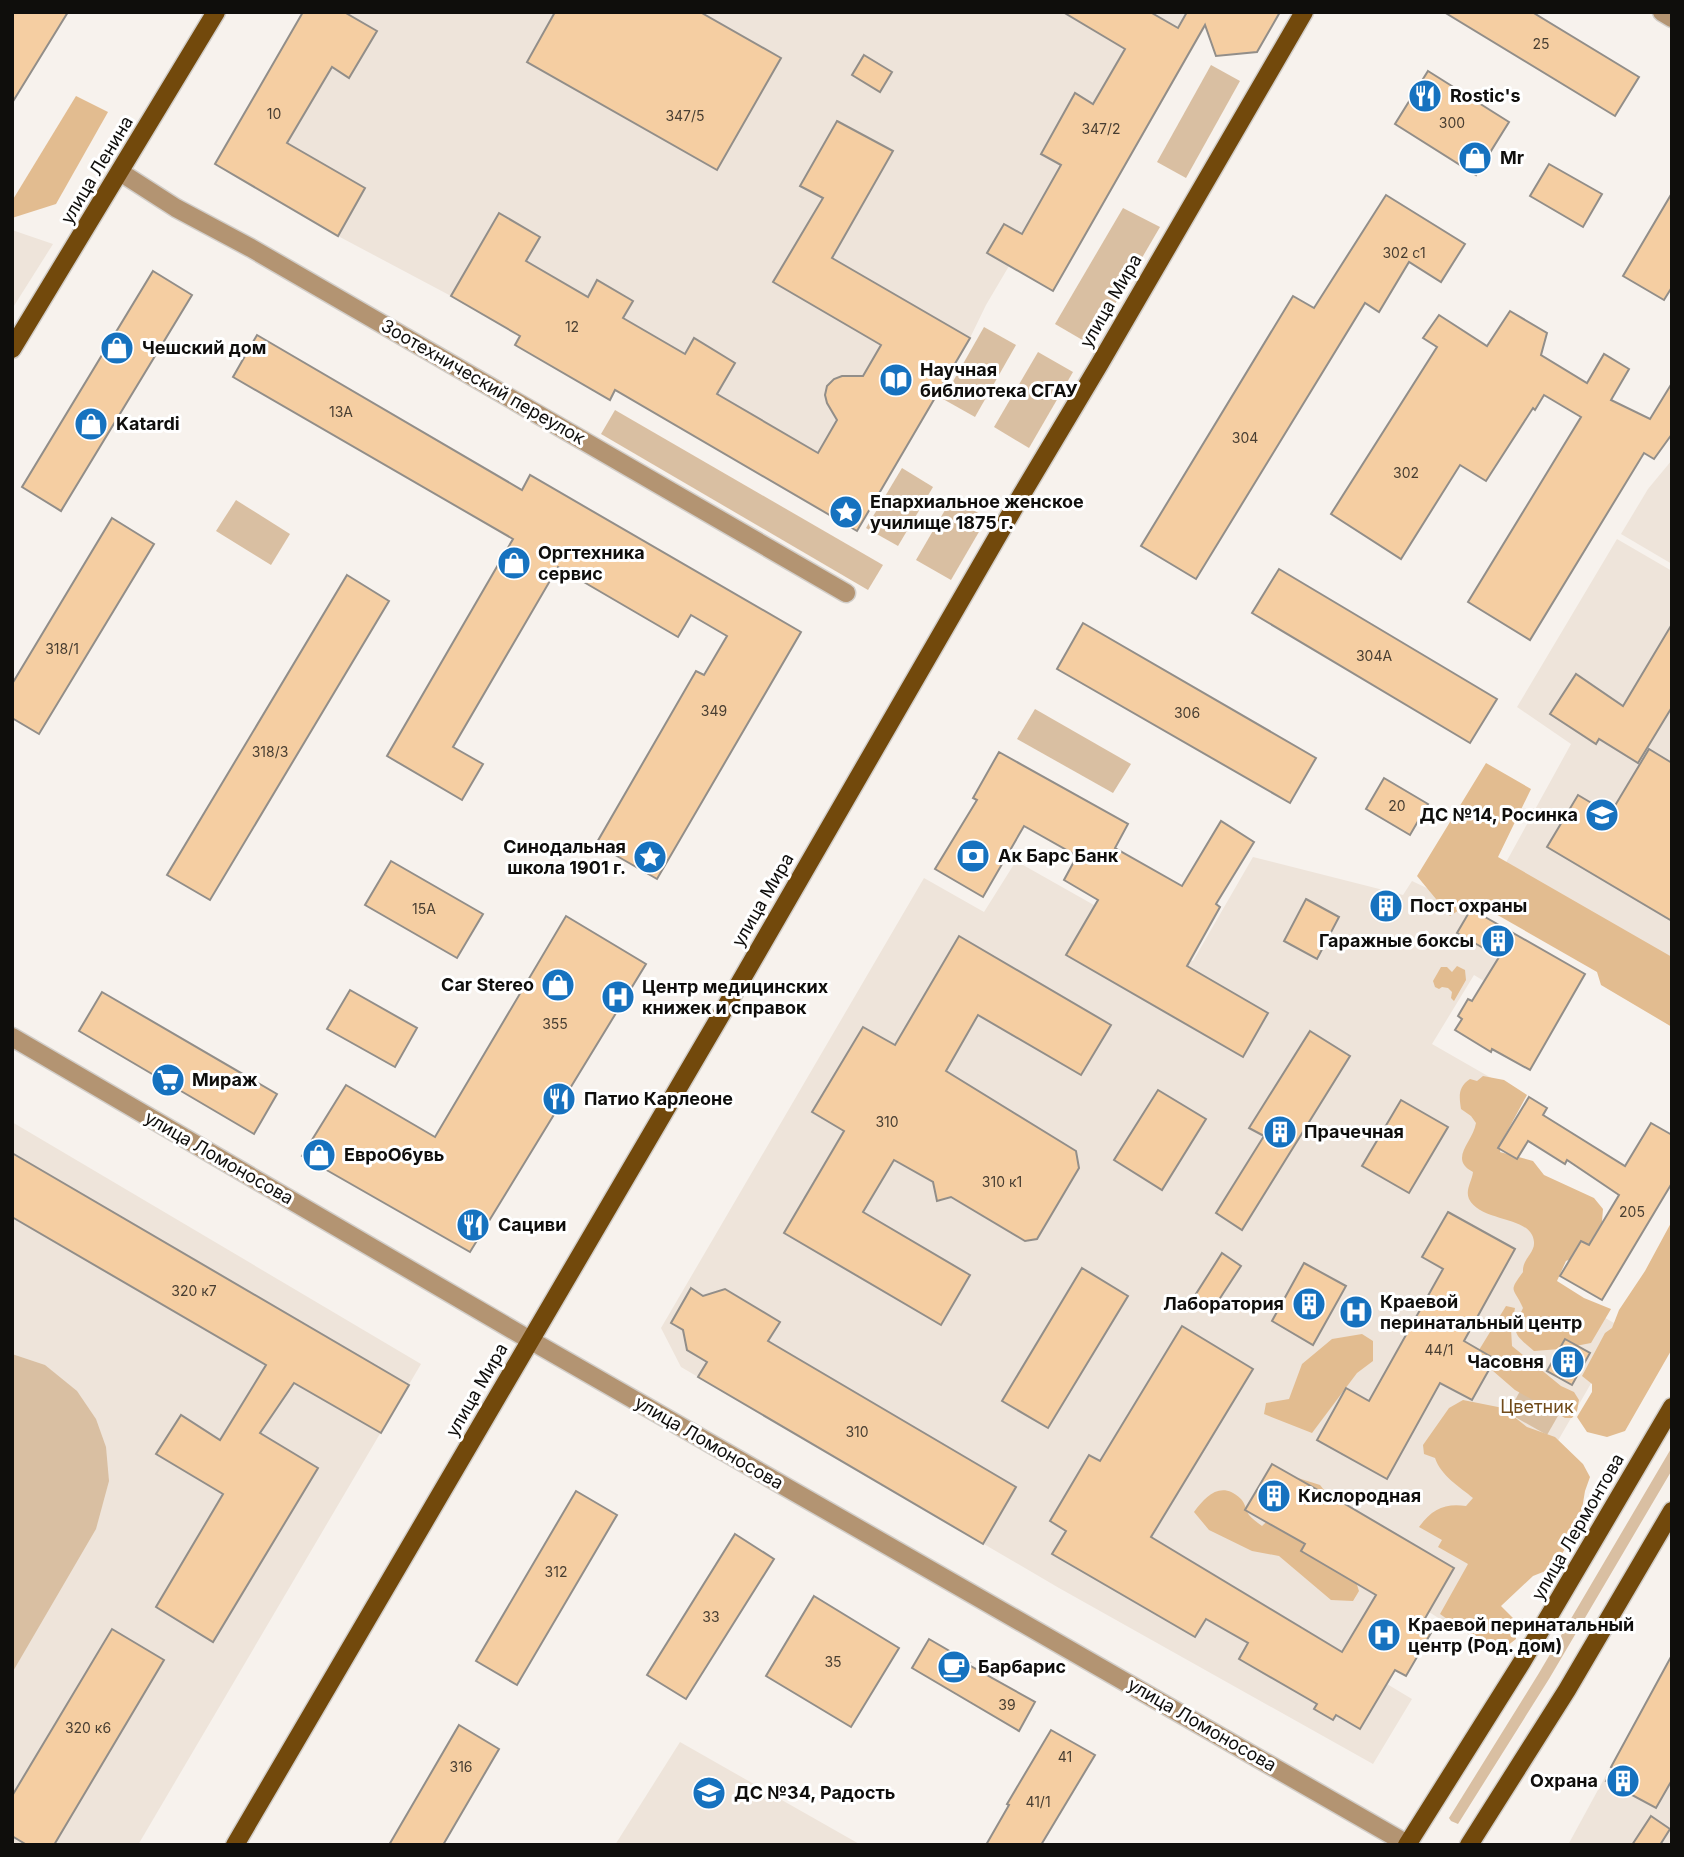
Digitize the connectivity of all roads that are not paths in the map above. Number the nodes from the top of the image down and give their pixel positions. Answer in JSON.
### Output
{"nodes":[{"id":1,"x":216,"y":12,"type":"edge"},
{"id":2,"x":1304,"y":12,"type":"edge"},
{"id":3,"x":1662,"y":12,"type":"edge"},
{"id":4,"x":1672,"y":18,"type":"edge"},
{"id":5,"x":120,"y":172,"type":"junction"},
{"id":6,"x":12,"y":349,"type":"edge"},
{"id":7,"x":846,"y":593,"type":"dead end"},
{"id":8,"x":12,"y":1037,"type":"edge"},
{"id":9,"x":530,"y":1340,"type":"junction"},
{"id":10,"x":1672,"y":1407,"type":"edge"},
{"id":11,"x":1672,"y":1511,"type":"edge"},
{"id":12,"x":1408,"y":1844,"type":"edge"},
{"id":13,"x":235,"y":1845,"type":"edge"},
{"id":14,"x":1469,"y":1845,"type":"edge"}],
"edges":[{"from":1,"to":5,"type":"main road","name":"улица Ленина"},
{"from":2,"to":9,"type":"main road","name":"улица Мира"},
{"from":3,"to":4,"type":"street"},
{"from":5,"to":6,"type":"main road","name":"улица Ленина"},
{"from":5,"to":7,"type":"street","name":"Зоотехнический переулок"},
{"from":8,"to":9,"type":"street","name":"улица Ломоносова"},
{"from":9,"to":12,"type":"street","name":"улица Ломоносова"},
{"from":9,"to":13,"type":"main road","name":"улица Мира"},
{"from":10,"to":12,"type":"main road","name":"улица Лермонтова"},
{"from":11,"to":14,"type":"main road"}]}
